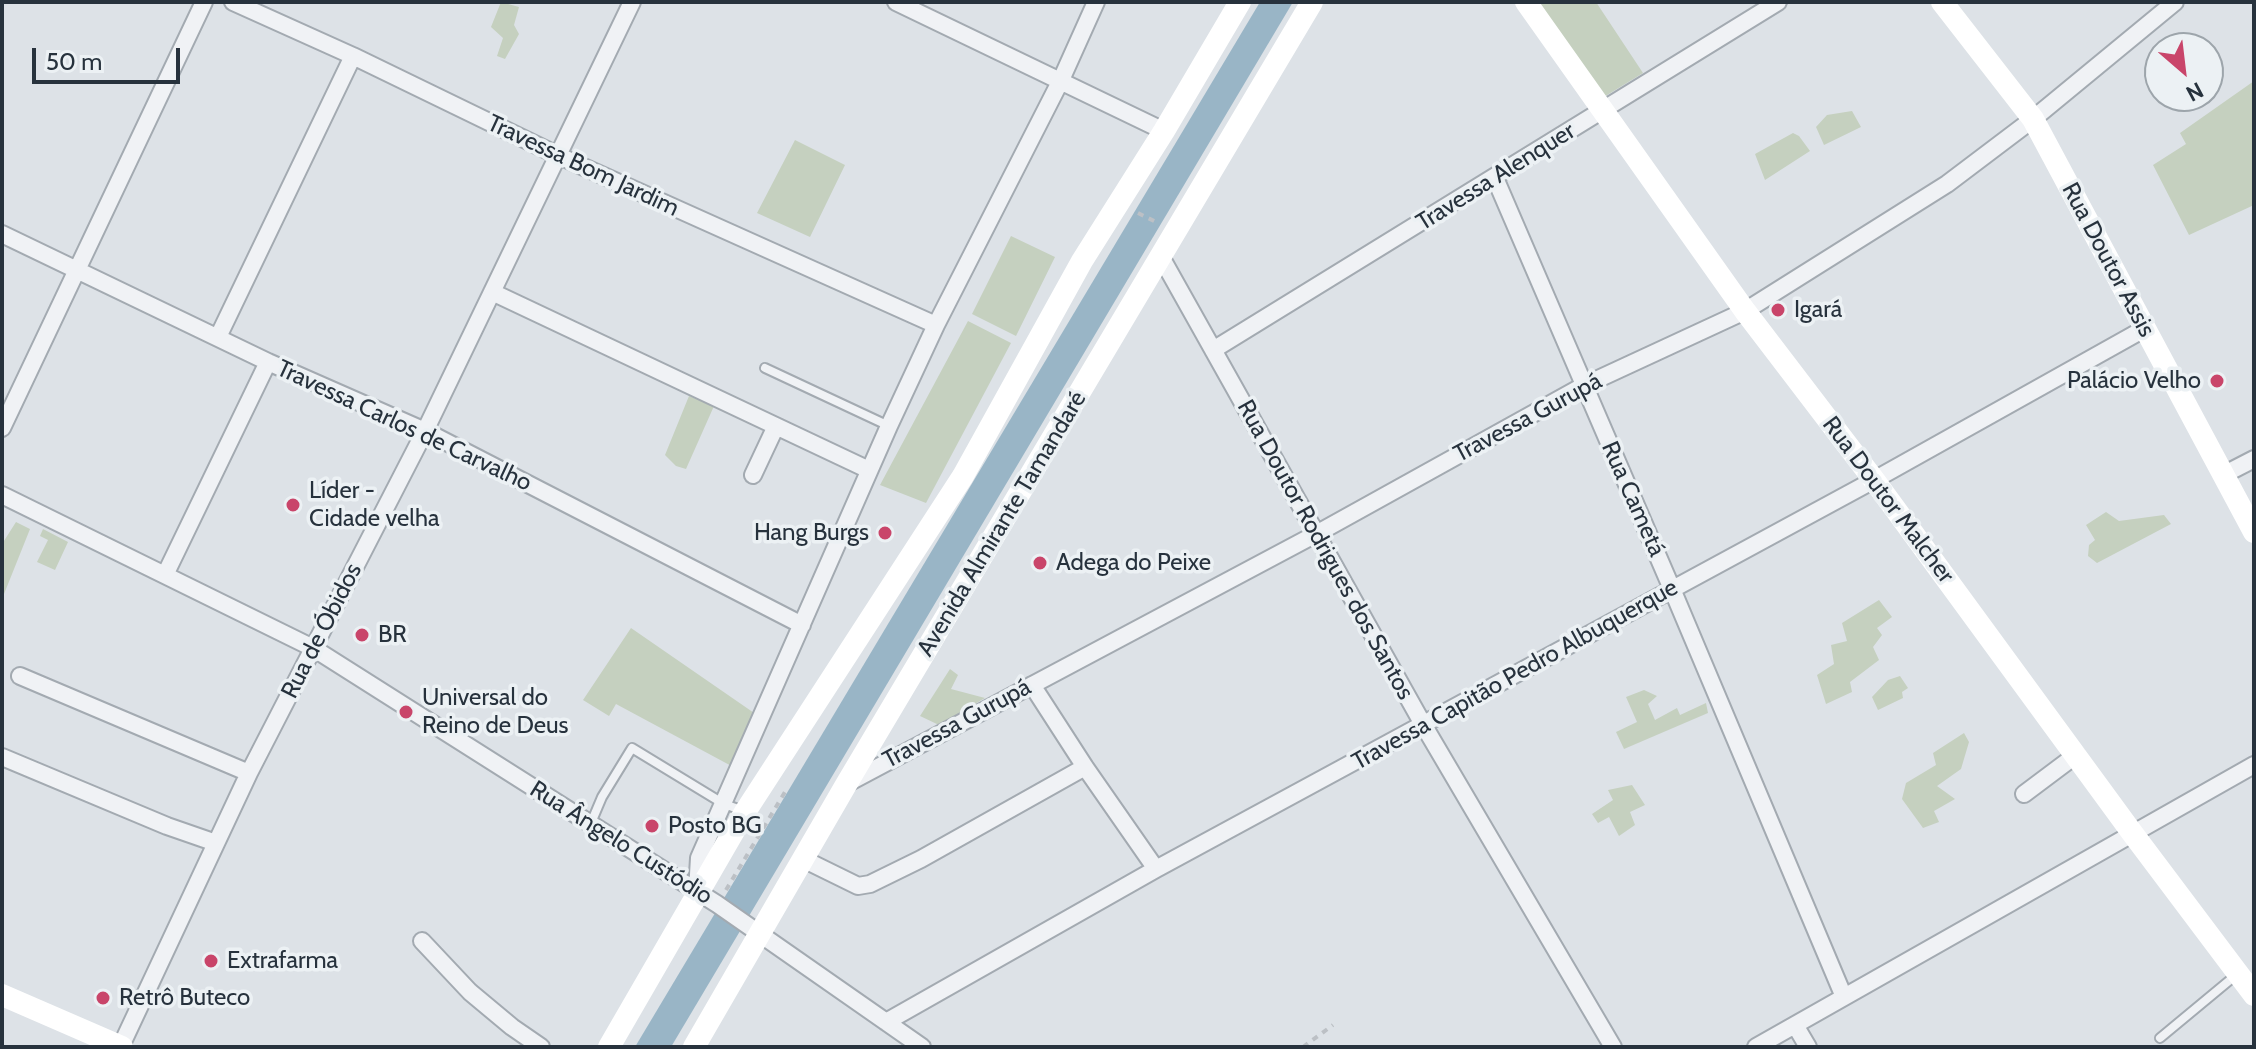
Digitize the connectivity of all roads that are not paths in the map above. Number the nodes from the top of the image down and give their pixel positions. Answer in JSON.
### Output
{"nodes":[{"id":1,"x":204,"y":2,"type":"edge"},
{"id":2,"x":233,"y":2,"type":"edge"},
{"id":3,"x":632,"y":2,"type":"edge"},
{"id":4,"x":896,"y":2,"type":"edge"},
{"id":5,"x":1096,"y":2,"type":"edge"},
{"id":6,"x":1240,"y":2,"type":"edge"},
{"id":7,"x":1312,"y":2,"type":"edge"},
{"id":8,"x":1526,"y":2,"type":"edge"},
{"id":9,"x":1778,"y":2,"type":"edge"},
{"id":10,"x":1942,"y":2,"type":"edge"},
{"id":11,"x":2175,"y":2,"type":"edge"},
{"id":12,"x":353,"y":56,"type":"junction"},
{"id":13,"x":1061,"y":80,"type":"junction"},
{"id":14,"x":1603,"y":110,"type":"junction"},
{"id":15,"x":2033,"y":119,"type":"junction"},
{"id":16,"x":1164,"y":131,"type":"junction"},
{"id":17,"x":557,"y":155,"type":"junction"},
{"id":18,"x":1495,"y":178,"type":"junction"},
{"id":19,"x":2,"y":234,"type":"edge"},
{"id":20,"x":1161,"y":257,"type":"junction"},
{"id":21,"x":79,"y":270,"type":"junction"},
{"id":22,"x":492,"y":292,"type":"junction"},
{"id":23,"x":1745,"y":311,"type":"junction"},
{"id":24,"x":936,"y":325,"type":"junction"},
{"id":25,"x":2144,"y":329,"type":"junction"},
{"id":26,"x":218,"y":337,"type":"junction"},
{"id":27,"x":1213,"y":350,"type":"junction"},
{"id":28,"x":268,"y":362,"type":"junction"},
{"id":29,"x":765,"y":368,"type":"dead end"},
{"id":30,"x":1583,"y":386,"type":"junction"},
{"id":31,"x":776,"y":426,"type":"junction"},
{"id":32,"x":889,"y":426,"type":"junction"},
{"id":33,"x":2,"y":428,"type":"edge"},
{"id":34,"x":425,"y":431,"type":"junction"},
{"id":35,"x":2254,"y":459,"type":"edge"},
{"id":36,"x":869,"y":470,"type":"junction"},
{"id":37,"x":753,"y":475,"type":"dead end"},
{"id":38,"x":2223,"y":475,"type":"junction"},
{"id":39,"x":1874,"y":480,"type":"junction"},
{"id":40,"x":2,"y":495,"type":"edge"},
{"id":41,"x":2254,"y":532,"type":"edge"},
{"id":42,"x":1316,"y":534,"type":"junction"},
{"id":43,"x":165,"y":575,"type":"junction"},
{"id":44,"x":1672,"y":589,"type":"junction"},
{"id":45,"x":802,"y":625,"type":"junction"},
{"id":46,"x":313,"y":648,"type":"junction"},
{"id":47,"x":20,"y":676,"type":"dead end"},
{"id":48,"x":1032,"y":685,"type":"junction"},
{"id":49,"x":1424,"y":726,"type":"junction"},
{"id":50,"x":2076,"y":755,"type":"junction"},
{"id":51,"x":2,"y":757,"type":"edge"},
{"id":52,"x":2254,"y":765,"type":"edge"},
{"id":53,"x":1085,"y":767,"type":"junction"},
{"id":54,"x":249,"y":773,"type":"junction"},
{"id":55,"x":847,"y":783,"type":"junction"},
{"id":56,"x":2024,"y":794,"type":"dead end"},
{"id":57,"x":734,"y":808,"type":"junction"},
{"id":58,"x":591,"y":823,"type":"junction"},
{"id":59,"x":2133,"y":834,"type":"junction"},
{"id":60,"x":216,"y":843,"type":"junction"},
{"id":61,"x":803,"y":859,"type":"junction"},
{"id":62,"x":1156,"y":869,"type":"junction"},
{"id":63,"x":697,"y":891,"type":"junction"},
{"id":64,"x":756,"y":929,"type":"junction"},
{"id":65,"x":422,"y":941,"type":"dead end"},
{"id":66,"x":2237,"y":975,"type":"junction"},
{"id":67,"x":2,"y":995,"type":"edge"},
{"id":68,"x":2254,"y":995,"type":"edge"},
{"id":69,"x":1844,"y":997,"type":"junction"},
{"id":70,"x":886,"y":1022,"type":"junction"},
{"id":71,"x":1795,"y":1025,"type":"junction"},
{"id":72,"x":2160,"y":1038,"type":"dead end"},
{"id":73,"x":915,"y":1045,"type":"edge"},
{"id":74,"x":122,"y":1047,"type":"edge"},
{"id":75,"x":541,"y":1047,"type":"edge"},
{"id":76,"x":609,"y":1047,"type":"edge"},
{"id":77,"x":694,"y":1047,"type":"edge"},
{"id":78,"x":1613,"y":1047,"type":"edge"},
{"id":79,"x":1756,"y":1047,"type":"edge"},
{"id":80,"x":1808,"y":1047,"type":"edge"}],
"edges":[{"from":1,"to":21,"type":"street"},
{"from":2,"to":12,"type":"street","name":"Travessa Bom Jardim"},
{"from":3,"to":17,"type":"street","name":"Rua de Óbidos"},
{"from":4,"to":13,"type":"street"},
{"from":5,"to":13,"type":"street"},
{"from":6,"to":16,"type":"main road"},
{"from":7,"to":20,"type":"main road","name":"Avenida Almirante Tamandaré"},
{"from":8,"to":14,"type":"main road","name":"Rua Doutor Malcher"},
{"from":9,"to":14,"type":"street","name":"Travessa Alenquer"},
{"from":10,"to":15,"type":"main road","name":"Rua Doutor Assis"},
{"from":11,"to":15,"type":"street","name":"Travessa Gurupá"},
{"from":12,"to":17,"type":"street","name":"Travessa Bom Jardim"},
{"from":12,"to":26,"type":"street"},
{"from":13,"to":16,"type":"street"},
{"from":13,"to":24,"type":"street"},
{"from":14,"to":18,"type":"street","name":"Travessa Alenquer"},
{"from":14,"to":23,"type":"main road","name":"Rua Doutor Malcher"},
{"from":15,"to":23,"type":"street","name":"Travessa Gurupá"},
{"from":15,"to":25,"type":"main road","name":"Rua Doutor Assis"},
{"from":16,"to":57,"type":"main road"},
{"from":17,"to":22,"type":"street","name":"Rua de Óbidos"},
{"from":17,"to":24,"type":"street","name":"Travessa Bom Jardim"},
{"from":18,"to":27,"type":"street","name":"Travessa Alenquer"},
{"from":18,"to":30,"type":"street","name":"Rua Cametá"},
{"from":19,"to":21,"type":"street","name":"Travessa Carlos de Carvalho"},
{"from":20,"to":27,"type":"street","name":"Rua Doutor Rodrigues dos Santos"},
{"from":20,"to":55,"type":"main road","name":"Avenida Almirante Tamandaré"},
{"from":21,"to":26,"type":"street","name":"Travessa Carlos de Carvalho"},
{"from":21,"to":33,"type":"street"},
{"from":22,"to":31,"type":"street"},
{"from":22,"to":34,"type":"street","name":"Rua de Óbidos"},
{"from":23,"to":30,"type":"street","name":"Travessa Gurupá"},
{"from":23,"to":39,"type":"main road","name":"Rua Doutor Malcher"},
{"from":24,"to":32,"type":"street"},
{"from":25,"to":38,"type":"main road","name":"Rua Doutor Assis"},
{"from":25,"to":39,"type":"street","name":"Travessa Capitão Pedro Albuquerque"},
{"from":26,"to":28,"type":"street","name":"Travessa Carlos de Carvalho"},
{"from":27,"to":42,"type":"street","name":"Rua Doutor Rodrigues dos Santos"},
{"from":28,"to":34,"type":"street","name":"Travessa Carlos de Carvalho"},
{"from":28,"to":43,"type":"street"},
{"from":29,"to":32,"type":"lane"},
{"from":30,"to":42,"type":"street","name":"Travessa Gurupá"},
{"from":30,"to":44,"type":"street","name":"Rua Cametá"},
{"from":31,"to":36,"type":"street"},
{"from":31,"to":37,"type":"street"},
{"from":32,"to":36,"type":"street"},
{"from":34,"to":45,"type":"street","name":"Travessa Carlos de Carvalho"},
{"from":34,"to":46,"type":"street","name":"Rua de Óbidos"},
{"from":35,"to":38,"type":"street"},
{"from":36,"to":45,"type":"street"},
{"from":38,"to":41,"type":"main road","name":"Rua Doutor Assis"},
{"from":39,"to":44,"type":"street","name":"Travessa Capitão Pedro Albuquerque"},
{"from":39,"to":50,"type":"main road","name":"Rua Doutor Malcher"},
{"from":40,"to":43,"type":"street","name":"Rua Ângelo Custódio"},
{"from":42,"to":48,"type":"street","name":"Travessa Gurupá"},
{"from":42,"to":49,"type":"street","name":"Rua Doutor Rodrigues dos Santos"},
{"from":43,"to":46,"type":"street","name":"Rua Ângelo Custódio"},
{"from":44,"to":49,"type":"street","name":"Travessa Capitão Pedro Albuquerque"},
{"from":44,"to":69,"type":"street","name":"Rua Cametá"},
{"from":45,"to":57,"type":"street"},
{"from":46,"to":54,"type":"street","name":"Rua de Óbidos"},
{"from":46,"to":58,"type":"street","name":"Rua Ângelo Custódio"},
{"from":47,"to":54,"type":"street"},
{"from":48,"to":53,"type":"street"},
{"from":48,"to":55,"type":"street","name":"Travessa Gurupá"},
{"from":49,"to":62,"type":"street","name":"Travessa Capitão Pedro Albuquerque"},
{"from":49,"to":78,"type":"street","name":"Rua Doutor Rodrigues dos Santos"},
{"from":50,"to":56,"type":"street"},
{"from":50,"to":59,"type":"main road","name":"Rua Doutor Malcher"},
{"from":51,"to":60,"type":"street"},
{"from":52,"to":59,"type":"street"},
{"from":53,"to":61,"type":"street"},
{"from":53,"to":62,"type":"street"},
{"from":54,"to":60,"type":"street","name":"Rua de Óbidos"},
{"from":55,"to":61,"type":"main road","name":"Avenida Almirante Tamandaré"},
{"from":57,"to":58,"type":"lane"},
{"from":57,"to":63,"type":"main road"},
{"from":58,"to":63,"type":"street","name":"Rua Ângelo Custódio"},
{"from":59,"to":66,"type":"main road","name":"Rua Doutor Malcher"},
{"from":59,"to":69,"type":"street"},
{"from":60,"to":74,"type":"street","name":"Rua de Óbidos"},
{"from":61,"to":64,"type":"main road","name":"Avenida Almirante Tamandaré"},
{"from":62,"to":70,"type":"street","name":"Travessa Capitão Pedro Albuquerque"},
{"from":63,"to":64,"type":"street","name":"Rua Ângelo Custódio"},
{"from":63,"to":76,"type":"main road"},
{"from":64,"to":70,"type":"street","name":"Rua Ângelo Custódio"},
{"from":64,"to":77,"type":"main road","name":"Avenida Almirante Tamandaré"},
{"from":65,"to":75,"type":"street"},
{"from":66,"to":68,"type":"main road","name":"Rua Doutor Malcher"},
{"from":66,"to":72,"type":"lane"},
{"from":67,"to":74,"type":"main road"},
{"from":69,"to":71,"type":"street"},
{"from":70,"to":73,"type":"street","name":"Rua Ângelo Custódio"},
{"from":71,"to":79,"type":"street"},
{"from":71,"to":80,"type":"street"}]}
